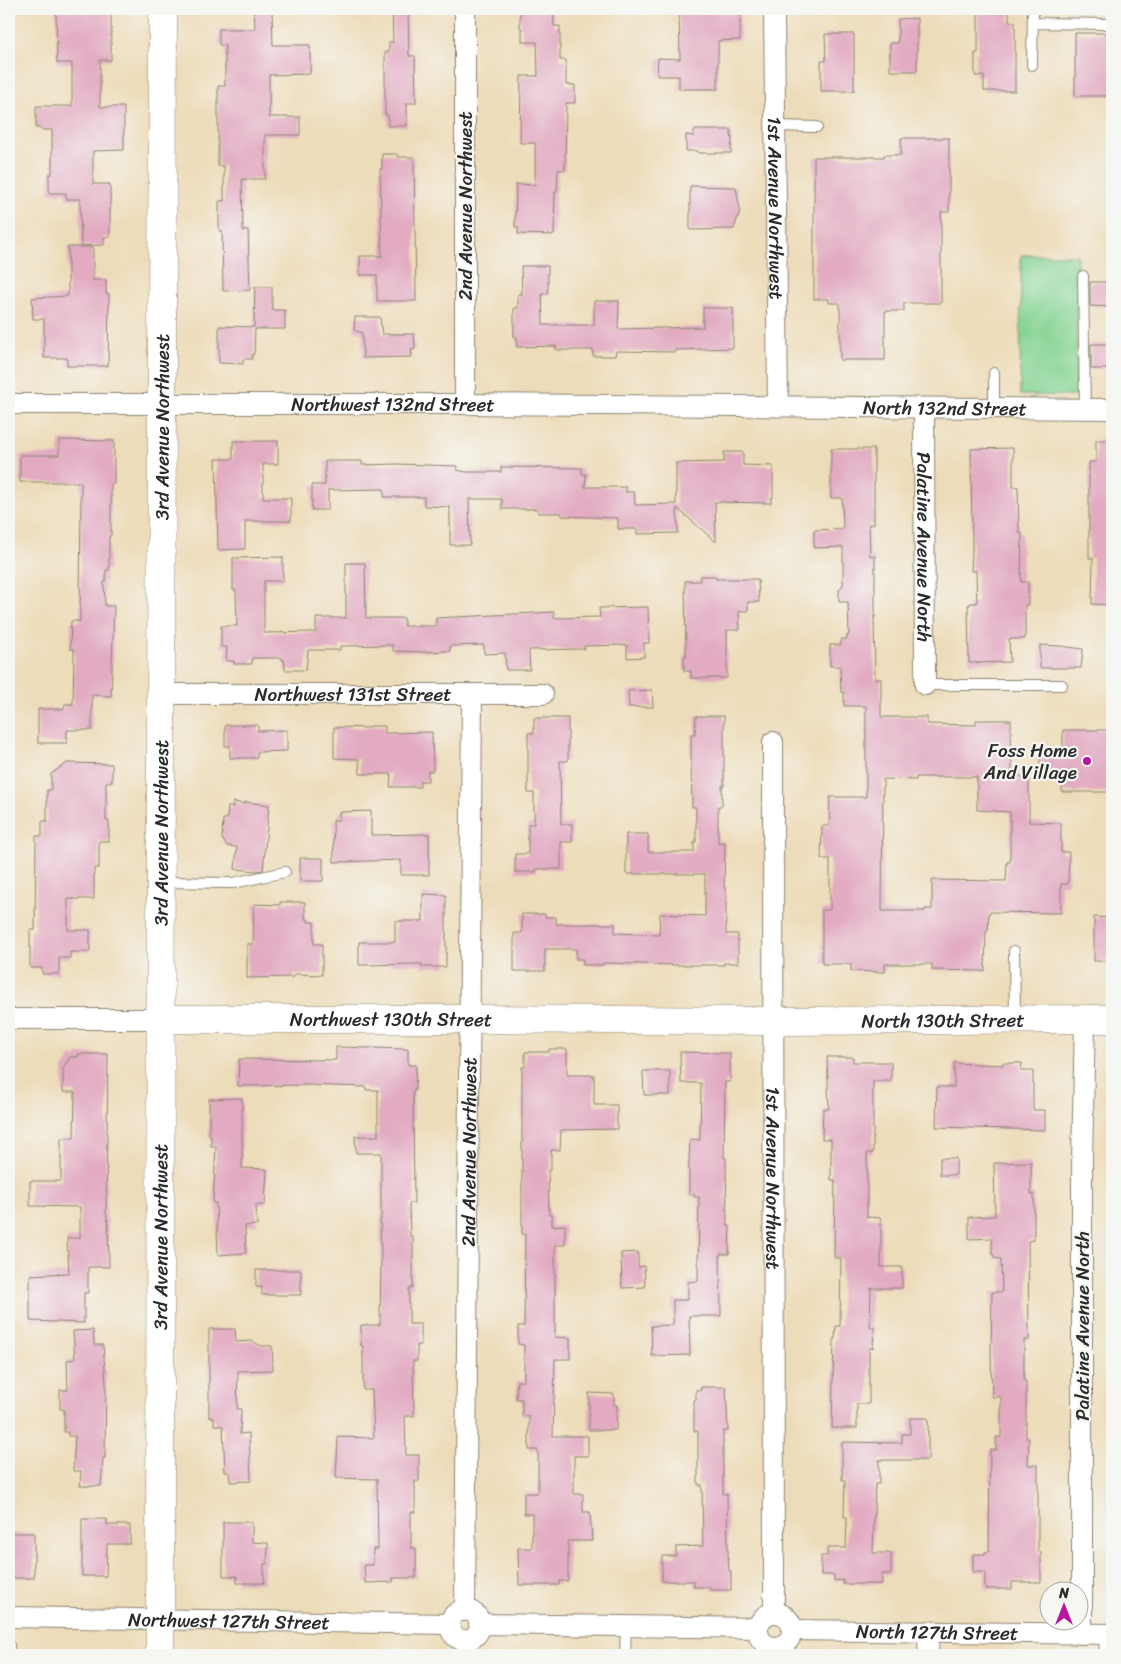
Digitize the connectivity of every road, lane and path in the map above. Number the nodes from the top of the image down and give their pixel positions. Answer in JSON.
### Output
{"nodes":[{"id":1,"x":163,"y":9,"type":"edge"},
{"id":2,"x":465,"y":9,"type":"edge"},
{"id":3,"x":774,"y":9,"type":"edge"},
{"id":4,"x":1033,"y":9,"type":"edge"},
{"id":5,"x":1032,"y":23,"type":"junction"},
{"id":6,"x":1112,"y":24,"type":"edge"},
{"id":7,"x":1032,"y":65,"type":"dead end"},
{"id":8,"x":774,"y":126,"type":"junction"},
{"id":9,"x":817,"y":126,"type":"dead end"},
{"id":10,"x":1083,"y":276,"type":"dead end"},
{"id":11,"x":994,"y":372,"type":"dead end"},
{"id":12,"x":162,"y":403,"type":"junction"},
{"id":13,"x":9,"y":404,"type":"edge"},
{"id":14,"x":465,"y":404,"type":"junction"},
{"id":15,"x":778,"y":406,"type":"junction"},
{"id":16,"x":924,"y":408,"type":"junction"},
{"id":17,"x":994,"y":408,"type":"junction"},
{"id":18,"x":1085,"y":409,"type":"junction"},
{"id":19,"x":1112,"y":409,"type":"edge"},
{"id":20,"x":925,"y":685,"type":"joint"},
{"id":21,"x":1062,"y":685,"type":"dead end"},
{"id":22,"x":162,"y":694,"type":"junction"},
{"id":23,"x":472,"y":694,"type":"junction"},
{"id":24,"x":543,"y":694,"type":"dead end"},
{"id":25,"x":773,"y":742,"type":"dead end"},
{"id":26,"x":285,"y":872,"type":"dead end"},
{"id":27,"x":162,"y":882,"type":"junction"},
{"id":28,"x":1014,"y":951,"type":"dead end"},
{"id":29,"x":9,"y":1019,"type":"edge"},
{"id":30,"x":162,"y":1019,"type":"junction"},
{"id":31,"x":469,"y":1019,"type":"junction"},
{"id":32,"x":1015,"y":1019,"type":"junction"},
{"id":33,"x":1084,"y":1019,"type":"junction"},
{"id":34,"x":1112,"y":1019,"type":"edge"},
{"id":35,"x":774,"y":1021,"type":"junction"},
{"id":36,"x":774,"y":1613,"type":"junction"},
{"id":37,"x":9,"y":1617,"type":"edge"},
{"id":38,"x":472,"y":1618,"type":"junction"},
{"id":39,"x":160,"y":1620,"type":"junction"},
{"id":40,"x":450,"y":1624,"type":"junction"},
{"id":41,"x":626,"y":1626,"type":"junction"},
{"id":42,"x":758,"y":1628,"type":"junction"},
{"id":43,"x":792,"y":1630,"type":"junction"},
{"id":44,"x":922,"y":1631,"type":"junction"},
{"id":45,"x":1082,"y":1634,"type":"junction"},
{"id":46,"x":1108,"y":1634,"type":"edge"},
{"id":47,"x":9,"y":1645,"type":"edge"},
{"id":48,"x":464,"y":1648,"type":"edge"},
{"id":49,"x":769,"y":1650,"type":"edge"},
{"id":50,"x":9,"y":1655,"type":"edge"},
{"id":51,"x":160,"y":1655,"type":"edge"},
{"id":52,"x":625,"y":1655,"type":"edge"},
{"id":53,"x":915,"y":1655,"type":"edge"},
{"id":54,"x":928,"y":1655,"type":"edge"},
{"id":55,"x":1105,"y":1655,"type":"edge"}],
"edges":[{"from":1,"to":12,"type":"street","name":"3rd Avenue Northwest"},
{"from":2,"to":14,"type":"street","name":"2nd Avenue Northwest"},
{"from":3,"to":8,"type":"street","name":"1st Avenue Northwest"},
{"from":4,"to":5,"type":"lane"},
{"from":5,"to":6,"type":"lane"},
{"from":5,"to":7,"type":"lane"},
{"from":8,"to":9,"type":"lane"},
{"from":8,"to":15,"type":"street","name":"1st Avenue Northwest"},
{"from":10,"to":18,"type":"lane"},
{"from":11,"to":17,"type":"lane"},
{"from":12,"to":13,"type":"street","name":"Northwest 132nd Street"},
{"from":12,"to":14,"type":"street","name":"Northwest 132nd Street"},
{"from":12,"to":22,"type":"street","name":"3rd Avenue Northwest"},
{"from":14,"to":15,"type":"street","name":"Northwest 132nd Street"},
{"from":15,"to":16,"type":"street","name":"North 132nd Street"},
{"from":16,"to":17,"type":"street","name":"North 132nd Street"},
{"from":16,"to":20,"type":"street","name":"Palatine Avenue North"},
{"from":17,"to":18,"type":"street","name":"North 132nd Street"},
{"from":18,"to":19,"type":"street","name":"North 132nd Street"},
{"from":20,"to":21,"type":"lane"},
{"from":22,"to":23,"type":"street","name":"Northwest 131st Street"},
{"from":22,"to":27,"type":"street","name":"3rd Avenue Northwest"},
{"from":23,"to":24,"type":"street","name":"Northwest 131st Street"},
{"from":23,"to":31,"type":"street","name":"2nd Avenue Northwest"},
{"from":25,"to":35,"type":"street","name":"1st Avenue Northwest"},
{"from":26,"to":27,"type":"lane"},
{"from":27,"to":30,"type":"street","name":"3rd Avenue Northwest"},
{"from":28,"to":32,"type":"lane"},
{"from":29,"to":30,"type":"street","name":"Northwest 130th Street"},
{"from":30,"to":31,"type":"street","name":"Northwest 130th Street"},
{"from":30,"to":39,"type":"street","name":"3rd Avenue Northwest"},
{"from":31,"to":35,"type":"street","name":"Northwest 130th Street"},
{"from":31,"to":38,"type":"street","name":"2nd Avenue Northwest"},
{"from":32,"to":33,"type":"street","name":"North 130th Street"},
{"from":32,"to":35,"type":"street","name":"North 130th Street"},
{"from":33,"to":34,"type":"street","name":"North 130th Street"},
{"from":33,"to":45,"type":"street","name":"Palatine Avenue North"},
{"from":35,"to":36,"type":"street","name":"1st Avenue Northwest"},
{"from":36,"to":42,"type":"street"},
{"from":36,"to":43,"type":"street"},
{"from":37,"to":39,"type":"street","name":"Northwest 127th Street"},
{"from":38,"to":40,"type":"street"},
{"from":38,"to":41,"type":"street"},
{"from":38,"to":48,"type":"street"},
{"from":39,"to":40,"type":"street","name":"Northwest 127th Street"},
{"from":39,"to":51,"type":"street","name":"3rd Avenue Northwest"},
{"from":40,"to":48,"type":"street"},
{"from":41,"to":42,"type":"street"},
{"from":41,"to":52,"type":"lane"},
{"from":42,"to":49,"type":"street"},
{"from":43,"to":44,"type":"street","name":"North 127th Street"},
{"from":43,"to":49,"type":"street"},
{"from":44,"to":45,"type":"street","name":"North 127th Street"},
{"from":44,"to":53,"type":"street"},
{"from":44,"to":54,"type":"street"},
{"from":45,"to":46,"type":"street","name":"North 127th Street"},
{"from":46,"to":55,"type":"lane"},
{"from":47,"to":50,"type":"lane"}]}
